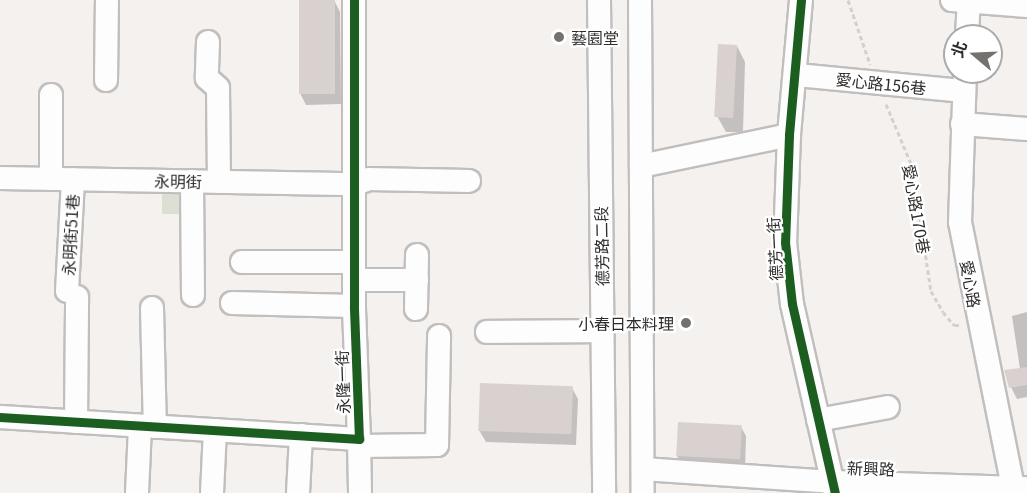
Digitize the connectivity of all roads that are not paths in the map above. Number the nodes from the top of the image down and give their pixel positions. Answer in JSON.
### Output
{"nodes":[{"id":1,"x":107,"y":0,"type":"edge"},
{"id":2,"x":354,"y":0,"type":"edge"},
{"id":3,"x":599,"y":0,"type":"edge"},
{"id":4,"x":640,"y":0,"type":"edge"},
{"id":5,"x":801,"y":0,"type":"edge"},
{"id":6,"x":963,"y":1,"type":"edge"},
{"id":7,"x":1027,"y":6,"type":"edge"},
{"id":8,"x":966,"y":24,"type":"edge"},
{"id":9,"x":208,"y":42,"type":"dead end"},
{"id":10,"x":797,"y":75,"type":"junction"},
{"id":11,"x":106,"y":80,"type":"dead end"},
{"id":12,"x":943,"y":82,"type":"edge"},
{"id":13,"x":965,"y":84,"type":"edge"},
{"id":14,"x":51,"y":95,"type":"dead end"},
{"id":15,"x":962,"y":124,"type":"junction"},
{"id":16,"x":1027,"y":129,"type":"edge"},
{"id":17,"x":789,"y":135,"type":"junction"},
{"id":18,"x":641,"y":166,"type":"junction"},
{"id":19,"x":0,"y":178,"type":"edge"},
{"id":20,"x":62,"y":179,"type":"junction"},
{"id":21,"x":192,"y":181,"type":"junction"},
{"id":22,"x":469,"y":181,"type":"dead end"},
{"id":23,"x":219,"y":182,"type":"junction"},
{"id":24,"x":356,"y":184,"type":"junction"},
{"id":25,"x":417,"y":255,"type":"dead end"},
{"id":26,"x":242,"y":262,"type":"dead end"},
{"id":27,"x":354,"y":271,"type":"junction"},
{"id":28,"x":417,"y":280,"type":"junction"},
{"id":29,"x":193,"y":295,"type":"dead end"},
{"id":30,"x":232,"y":303,"type":"dead end"},
{"id":31,"x":354,"y":306,"type":"junction"},
{"id":32,"x":152,"y":308,"type":"dead end"},
{"id":33,"x":416,"y":309,"type":"dead end"},
{"id":34,"x":602,"y":331,"type":"junction"},
{"id":35,"x":487,"y":332,"type":"dead end"},
{"id":36,"x":439,"y":336,"type":"dead end"},
{"id":37,"x":888,"y":407,"type":"dead end"},
{"id":38,"x":0,"y":417,"type":"edge"},
{"id":39,"x":818,"y":420,"type":"junction"},
{"id":40,"x":76,"y":422,"type":"junction"},
{"id":41,"x":147,"y":426,"type":"junction"},
{"id":42,"x":215,"y":430,"type":"junction"},
{"id":43,"x":301,"y":435,"type":"junction"},
{"id":44,"x":360,"y":442,"type":"junction"},
{"id":45,"x":643,"y":469,"type":"junction"},
{"id":46,"x":833,"y":487,"type":"edge"},
{"id":47,"x":1018,"y":490,"type":"edge"},
{"id":48,"x":137,"y":493,"type":"edge"},
{"id":49,"x":212,"y":493,"type":"edge"},
{"id":50,"x":298,"y":493,"type":"edge"},
{"id":51,"x":360,"y":493,"type":"edge"},
{"id":52,"x":590,"y":493,"type":"edge"},
{"id":53,"x":604,"y":493,"type":"edge"},
{"id":54,"x":643,"y":493,"type":"edge"}],
"edges":[{"from":1,"to":11,"type":"street"},
{"from":2,"to":24,"type":"street","name":"永隆一街"},
{"from":3,"to":34,"type":"street","name":"德芳路二段"},
{"from":4,"to":18,"type":"street"},
{"from":5,"to":10,"type":"street","name":"德芳一街"},
{"from":6,"to":7,"type":"street"},
{"from":6,"to":8,"type":"street"},
{"from":9,"to":23,"type":"street"},
{"from":10,"to":12,"type":"street","name":"愛心路156巷"},
{"from":10,"to":17,"type":"street","name":"德芳一街"},
{"from":13,"to":15,"type":"street","name":"愛心路"},
{"from":14,"to":20,"type":"street","name":"永明街51巷"},
{"from":15,"to":16,"type":"street"},
{"from":15,"to":47,"type":"street","name":"愛心路"},
{"from":17,"to":18,"type":"street"},
{"from":17,"to":39,"type":"street","name":"德芳一街"},
{"from":18,"to":45,"type":"street"},
{"from":19,"to":20,"type":"street","name":"永明街"},
{"from":20,"to":21,"type":"street","name":"永明街"},
{"from":20,"to":40,"type":"street","name":"永明街51巷"},
{"from":21,"to":23,"type":"street","name":"永明街"},
{"from":21,"to":29,"type":"street"},
{"from":22,"to":24,"type":"street","name":"永明街"},
{"from":23,"to":24,"type":"street","name":"永明街"},
{"from":24,"to":27,"type":"street","name":"永隆一街"},
{"from":25,"to":28,"type":"street"},
{"from":26,"to":27,"type":"street"},
{"from":27,"to":28,"type":"street"},
{"from":27,"to":31,"type":"street","name":"永隆一街"},
{"from":28,"to":33,"type":"street"},
{"from":30,"to":31,"type":"street"},
{"from":31,"to":44,"type":"street","name":"永隆一街"},
{"from":32,"to":41,"type":"street"},
{"from":34,"to":35,"type":"street"},
{"from":34,"to":53,"type":"street","name":"德芳路二段"},
{"from":36,"to":44,"type":"street"},
{"from":37,"to":39,"type":"street"},
{"from":38,"to":40,"type":"street","name":"永隆一街"},
{"from":39,"to":46,"type":"street","name":"德芳一街"},
{"from":40,"to":41,"type":"street","name":"永隆一街"},
{"from":41,"to":42,"type":"street","name":"永隆一街"},
{"from":41,"to":48,"type":"street"},
{"from":42,"to":43,"type":"street","name":"永隆一街"},
{"from":42,"to":49,"type":"street"},
{"from":43,"to":44,"type":"street","name":"永隆一街"},
{"from":43,"to":50,"type":"street"},
{"from":44,"to":51,"type":"street"},
{"from":45,"to":46,"type":"street","name":"新興路"},
{"from":45,"to":54,"type":"street"},
{"from":46,"to":47,"type":"street","name":"新興路"},
{"from":52,"to":53,"type":"street"}]}
